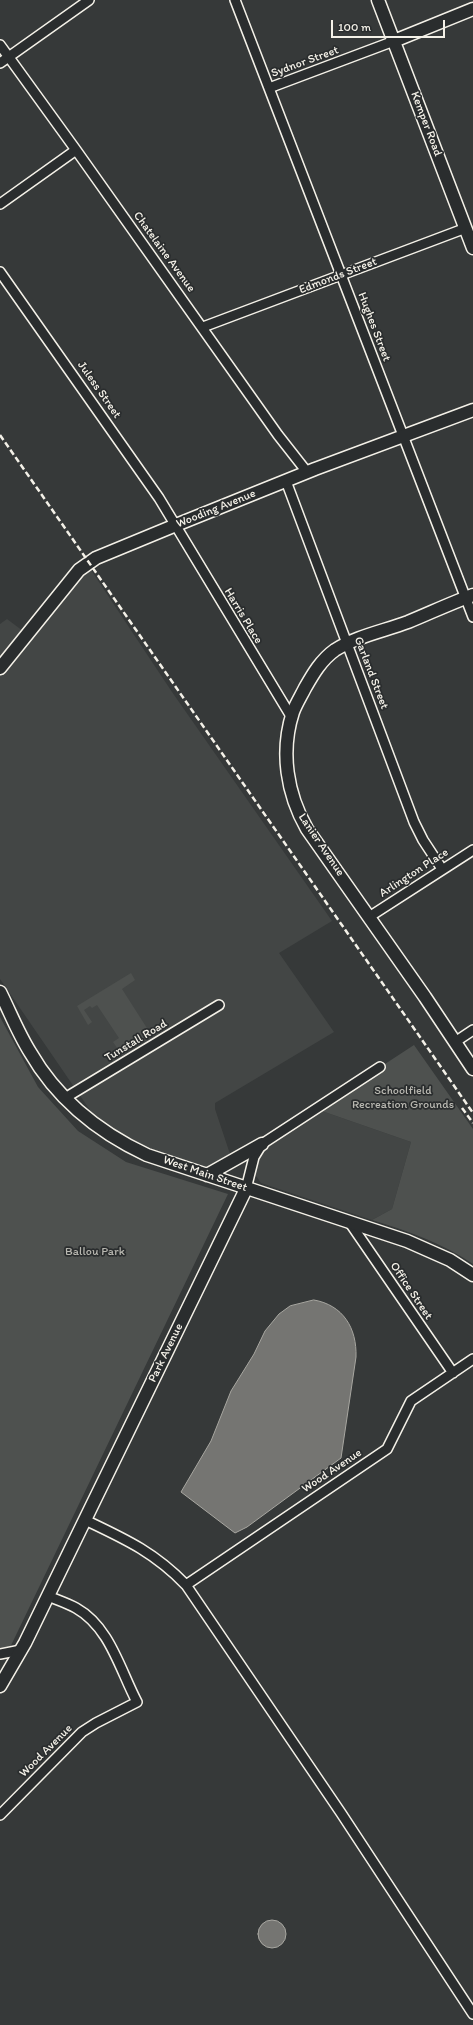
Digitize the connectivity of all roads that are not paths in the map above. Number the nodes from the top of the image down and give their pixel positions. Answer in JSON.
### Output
{"nodes":[{"id":1,"x":89,"y":0,"type":"edge"},
{"id":2,"x":235,"y":0,"type":"edge"},
{"id":3,"x":378,"y":0,"type":"edge"},
{"id":4,"x":473,"y":9,"type":"edge"},
{"id":5,"x":394,"y":41,"type":"junction"},
{"id":6,"x":0,"y":45,"type":"edge"},
{"id":7,"x":8,"y":57,"type":"junction"},
{"id":8,"x":0,"y":63,"type":"edge"},
{"id":9,"x":269,"y":88,"type":"junction"},
{"id":10,"x":76,"y":150,"type":"junction"},
{"id":11,"x":0,"y":204,"type":"edge"},
{"id":12,"x":469,"y":227,"type":"edge"},
{"id":13,"x":473,"y":248,"type":"edge"},
{"id":14,"x":0,"y":272,"type":"edge"},
{"id":15,"x":341,"y":274,"type":"junction"},
{"id":16,"x":203,"y":327,"type":"junction"},
{"id":17,"x":473,"y":410,"type":"edge"},
{"id":18,"x":404,"y":436,"type":"junction"},
{"id":19,"x":307,"y":472,"type":"junction"},
{"id":20,"x":286,"y":481,"type":"junction"},
{"id":21,"x":176,"y":525,"type":"junction"},
{"id":22,"x":469,"y":596,"type":"edge"},
{"id":23,"x":473,"y":618,"type":"edge"},
{"id":24,"x":347,"y":643,"type":"junction"},
{"id":25,"x":0,"y":668,"type":"edge"},
{"id":26,"x":292,"y":718,"type":"junction"},
{"id":27,"x":473,"y":850,"type":"edge"},
{"id":28,"x":442,"y":869,"type":"junction"},
{"id":29,"x":369,"y":917,"type":"junction"},
{"id":30,"x":0,"y":992,"type":"edge"},
{"id":31,"x":219,"y":1005,"type":"dead end"},
{"id":32,"x":473,"y":1030,"type":"edge"},
{"id":33,"x":455,"y":1042,"type":"junction"},
{"id":34,"x":380,"y":1067,"type":"dead end"},
{"id":35,"x":473,"y":1070,"type":"edge"},
{"id":36,"x":65,"y":1098,"type":"junction"},
{"id":37,"x":262,"y":1144,"type":"junction"},
{"id":38,"x":207,"y":1175,"type":"junction"},
{"id":39,"x":246,"y":1189,"type":"junction"},
{"id":40,"x":350,"y":1223,"type":"junction"},
{"id":41,"x":473,"y":1274,"type":"edge"},
{"id":42,"x":473,"y":1359,"type":"edge"},
{"id":43,"x":453,"y":1373,"type":"junction"},
{"id":44,"x":85,"y":1520,"type":"junction"},
{"id":45,"x":186,"y":1585,"type":"junction"},
{"id":46,"x":48,"y":1596,"type":"junction"},
{"id":47,"x":21,"y":1650,"type":"junction"},
{"id":48,"x":0,"y":1654,"type":"edge"},
{"id":49,"x":0,"y":1686,"type":"edge"},
{"id":50,"x":0,"y":1815,"type":"edge"},
{"id":51,"x":473,"y":2014,"type":"edge"}],
"edges":[{"from":1,"to":7,"type":"street"},
{"from":2,"to":9,"type":"street","name":"Hughes Street"},
{"from":3,"to":5,"type":"street","name":"Kemper Road"},
{"from":4,"to":5,"type":"street"},
{"from":5,"to":9,"type":"street","name":"Sydnor Street"},
{"from":5,"to":12,"type":"street","name":"Kemper Road"},
{"from":6,"to":7,"type":"street","name":"Chatelaine Avenue"},
{"from":7,"to":8,"type":"street"},
{"from":7,"to":10,"type":"street","name":"Chatelaine Avenue"},
{"from":9,"to":15,"type":"street","name":"Hughes Street"},
{"from":10,"to":11,"type":"street"},
{"from":10,"to":16,"type":"street","name":"Chatelaine Avenue"},
{"from":12,"to":13,"type":"street","name":"Kemper Road"},
{"from":12,"to":15,"type":"street","name":"Edmonds Street"},
{"from":14,"to":21,"type":"street","name":"Juless Street"},
{"from":15,"to":16,"type":"street","name":"Edmonds Street"},
{"from":15,"to":18,"type":"street","name":"Hughes Street"},
{"from":16,"to":19,"type":"street","name":"Chatelaine Avenue"},
{"from":17,"to":18,"type":"street","name":"Wooding Avenue"},
{"from":18,"to":19,"type":"street","name":"Wooding Avenue"},
{"from":18,"to":22,"type":"street","name":"Hughes Street"},
{"from":19,"to":20,"type":"street","name":"Wooding Avenue"},
{"from":20,"to":21,"type":"street","name":"Wooding Avenue"},
{"from":20,"to":24,"type":"street","name":"Garland Street"},
{"from":21,"to":25,"type":"street","name":"Wooding Avenue"},
{"from":21,"to":26,"type":"street","name":"Harris Place"},
{"from":22,"to":23,"type":"street","name":"Hughes Street"},
{"from":22,"to":24,"type":"street","name":"Lanier Avenue"},
{"from":24,"to":26,"type":"street","name":"Lanier Avenue"},
{"from":24,"to":28,"type":"street","name":"Garland Street"},
{"from":26,"to":29,"type":"street","name":"Lanier Avenue"},
{"from":27,"to":28,"type":"street","name":"Arlington Place"},
{"from":28,"to":29,"type":"street","name":"Arlington Place"},
{"from":29,"to":33,"type":"street","name":"Lanier Avenue"},
{"from":30,"to":36,"type":"street","name":"West Main Street"},
{"from":31,"to":36,"type":"street","name":"Tunstall Road"},
{"from":32,"to":33,"type":"street"},
{"from":33,"to":35,"type":"street","name":"Lanier Avenue"},
{"from":34,"to":37,"type":"street","name":"Park Avenue"},
{"from":36,"to":38,"type":"street","name":"West Main Street"},
{"from":37,"to":38,"type":"street"},
{"from":37,"to":39,"type":"street","name":"Park Avenue"},
{"from":38,"to":39,"type":"street","name":"West Main Street"},
{"from":39,"to":40,"type":"street","name":"West Main Street"},
{"from":39,"to":44,"type":"street","name":"Park Avenue"},
{"from":40,"to":41,"type":"street","name":"West Main Street"},
{"from":40,"to":43,"type":"street","name":"Office Street"},
{"from":42,"to":43,"type":"street","name":"Wood Avenue"},
{"from":43,"to":45,"type":"street","name":"Wood Avenue"},
{"from":44,"to":45,"type":"street"},
{"from":44,"to":46,"type":"street","name":"Park Avenue"},
{"from":45,"to":51,"type":"street"},
{"from":46,"to":47,"type":"street","name":"Park Avenue"},
{"from":46,"to":50,"type":"street","name":"Wood Avenue"},
{"from":47,"to":48,"type":"street"},
{"from":47,"to":49,"type":"street","name":"Park Avenue"}]}
